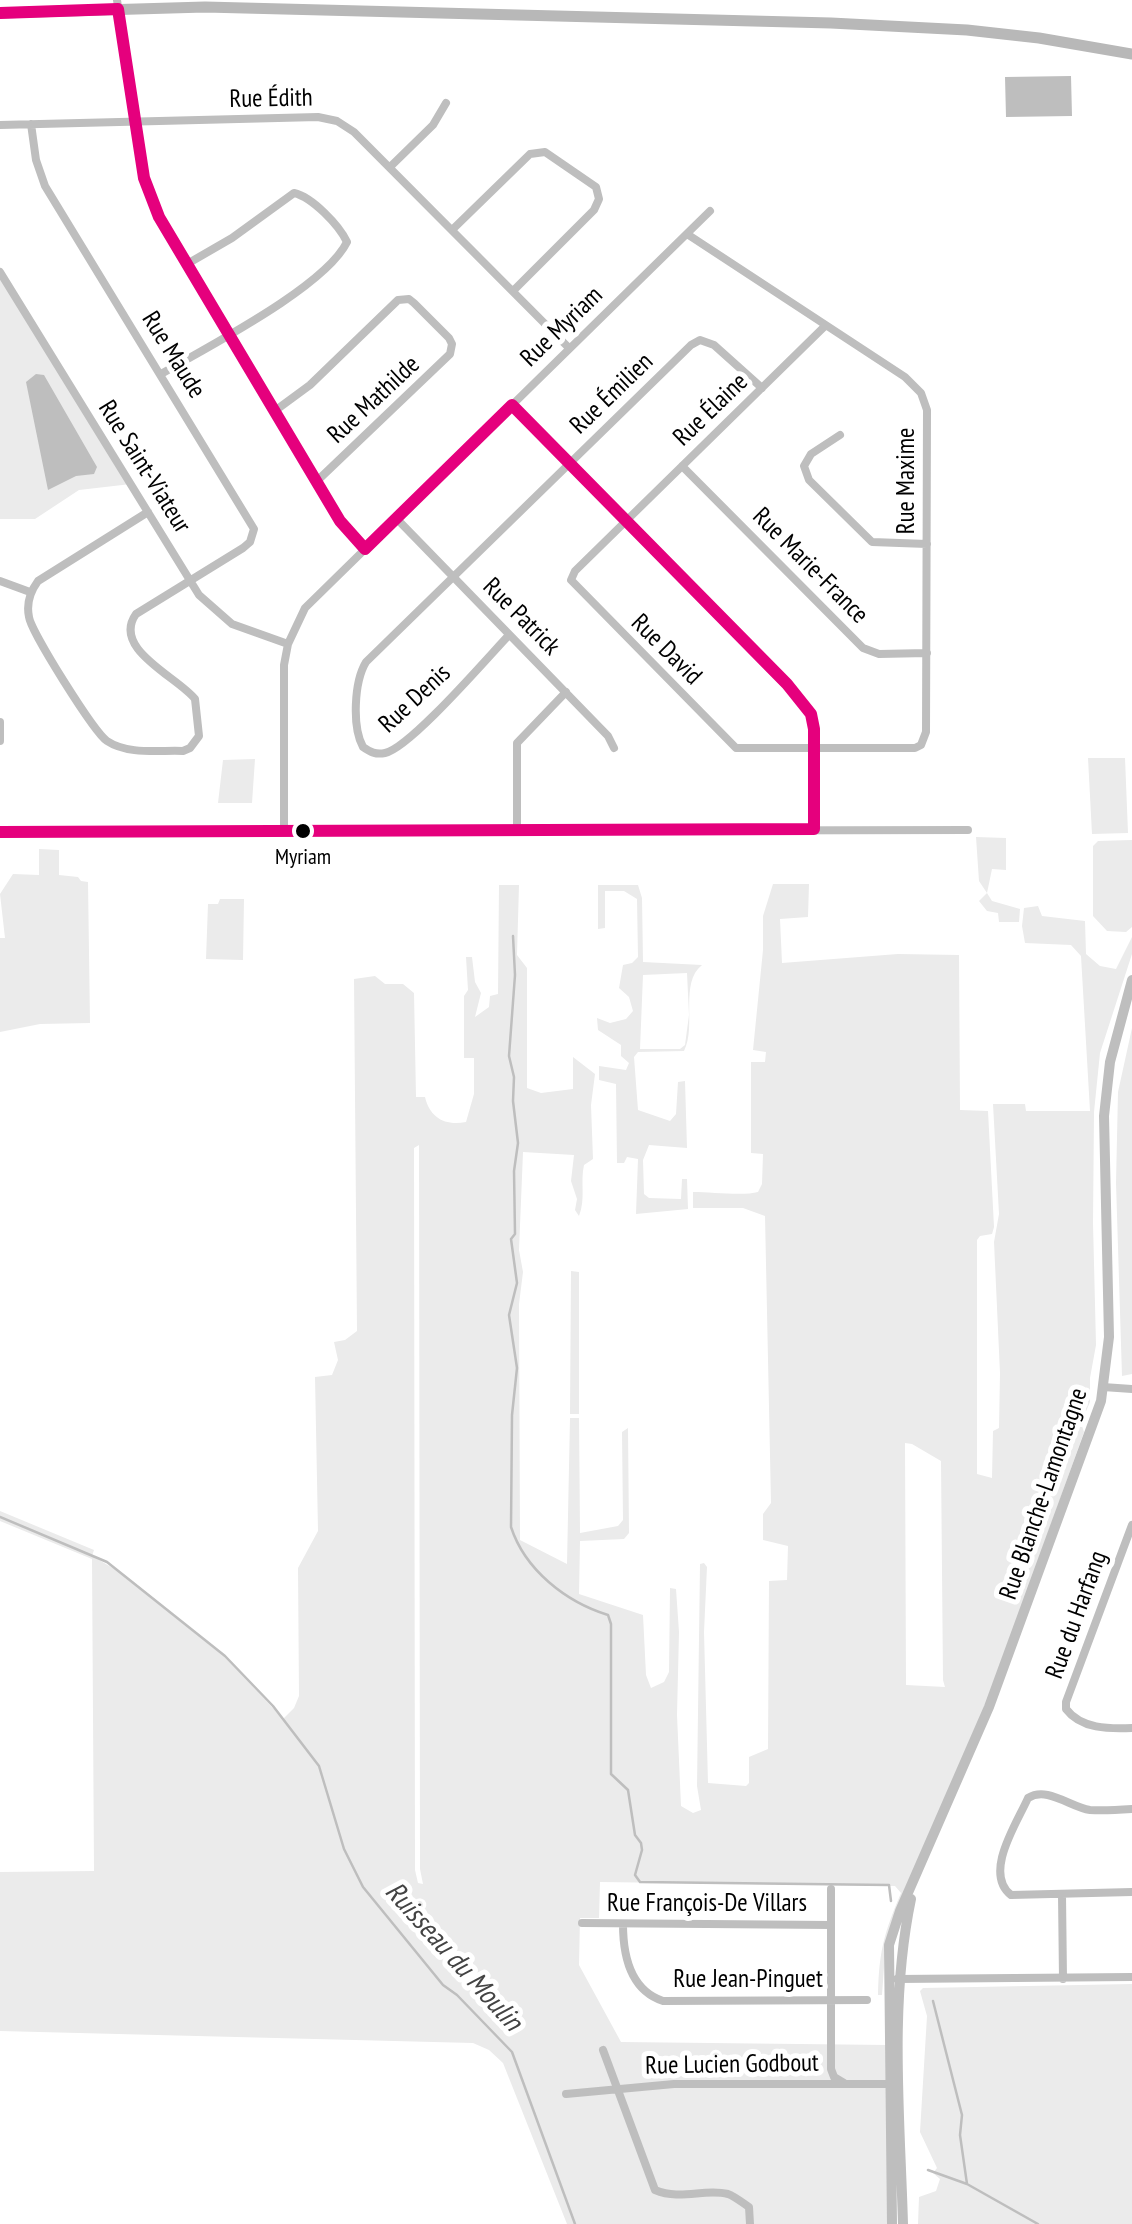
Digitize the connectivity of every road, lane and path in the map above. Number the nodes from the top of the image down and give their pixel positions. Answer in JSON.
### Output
{"nodes":[{"id":1,"x":118,"y":4,"type":"edge"},
{"id":2,"x":0,"y":13,"type":"edge"},
{"id":3,"x":1132,"y":54,"type":"edge"},
{"id":4,"x":446,"y":104,"type":"dead end"},
{"id":5,"x":134,"y":122,"type":"junction"},
{"id":6,"x":31,"y":124,"type":"junction"},
{"id":7,"x":0,"y":125,"type":"edge"},
{"id":8,"x":390,"y":168,"type":"junction"},
{"id":9,"x":710,"y":211,"type":"dead end"},
{"id":10,"x":453,"y":229,"type":"junction"},
{"id":11,"x":686,"y":234,"type":"junction"},
{"id":12,"x":187,"y":264,"type":"junction"},
{"id":13,"x":0,"y":272,"type":"edge"},
{"id":14,"x":512,"y":290,"type":"junction"},
{"id":15,"x":825,"y":326,"type":"junction"},
{"id":16,"x":229,"y":334,"type":"junction"},
{"id":17,"x":569,"y":348,"type":"junction"},
{"id":18,"x":161,"y":374,"type":"junction"},
{"id":19,"x":762,"y":388,"type":"junction"},
{"id":20,"x":512,"y":405,"type":"junction"},
{"id":21,"x":276,"y":410,"type":"junction"},
{"id":22,"x":840,"y":435,"type":"dead end"},
{"id":23,"x":570,"y":463,"type":"junction"},
{"id":24,"x":682,"y":466,"type":"junction"},
{"id":25,"x":318,"y":481,"type":"junction"},
{"id":26,"x":148,"y":512,"type":"junction"},
{"id":27,"x":396,"y":518,"type":"junction"},
{"id":28,"x":626,"y":522,"type":"junction"},
{"id":29,"x":927,"y":544,"type":"junction"},
{"id":30,"x":365,"y":548,"type":"junction"},
{"id":31,"x":453,"y":577,"type":"junction"},
{"id":32,"x":0,"y":580,"type":"edge"},
{"id":33,"x":190,"y":580,"type":"junction"},
{"id":34,"x":30,"y":592,"type":"junction"},
{"id":35,"x":510,"y":635,"type":"junction"},
{"id":36,"x":288,"y":644,"type":"junction"},
{"id":37,"x":927,"y":653,"type":"junction"},
{"id":38,"x":566,"y":692,"type":"junction"},
{"id":39,"x":0,"y":722,"type":"edge"},
{"id":40,"x":0,"y":740,"type":"edge"},
{"id":41,"x":614,"y":748,"type":"dead end"},
{"id":42,"x":814,"y":748,"type":"junction"},
{"id":43,"x":814,"y":829,"type":"junction"},
{"id":44,"x":517,"y":830,"type":"junction"},
{"id":45,"x":968,"y":830,"type":"dead end"},
{"id":46,"x":284,"y":831,"type":"junction"},
{"id":47,"x":0,"y":832,"type":"edge"},
{"id":48,"x":1132,"y":980,"type":"edge"},
{"id":49,"x":1103,"y":1388,"type":"junction"},
{"id":50,"x":1132,"y":1389,"type":"edge"},
{"id":51,"x":1132,"y":1525,"type":"edge"},
{"id":52,"x":1132,"y":1728,"type":"edge"},
{"id":53,"x":1132,"y":1809,"type":"edge"},
{"id":54,"x":914,"y":1884,"type":"junction"},
{"id":55,"x":831,"y":1889,"type":"dead end"},
{"id":56,"x":1132,"y":1892,"type":"edge"},
{"id":57,"x":1062,"y":1895,"type":"junction"},
{"id":58,"x":582,"y":1923,"type":"dead end"},
{"id":59,"x":623,"y":1924,"type":"junction"},
{"id":60,"x":831,"y":1925,"type":"junction"},
{"id":61,"x":1132,"y":1977,"type":"edge"},
{"id":62,"x":901,"y":1978,"type":"junction"},
{"id":63,"x":1063,"y":1978,"type":"junction"},
{"id":64,"x":887,"y":1979,"type":"junction"},
{"id":65,"x":832,"y":2000,"type":"junction"},
{"id":66,"x":867,"y":2000,"type":"dead end"},
{"id":67,"x":603,"y":2050,"type":"dead end"},
{"id":68,"x":844,"y":2083,"type":"junction"},
{"id":69,"x":894,"y":2084,"type":"junction"},
{"id":70,"x":619,"y":2087,"type":"junction"},
{"id":71,"x":566,"y":2094,"type":"dead end"},
{"id":72,"x":750,"y":2224,"type":"edge"},
{"id":73,"x":892,"y":2224,"type":"edge"},
{"id":74,"x":903,"y":2224,"type":"edge"}],
"edges":[{"from":1,"to":2,"type":"main road"},
{"from":1,"to":3,"type":"main road"},
{"from":1,"to":5,"type":"street"},
{"from":4,"to":8,"type":"street"},
{"from":5,"to":6,"type":"street","name":"Rue Édith"},
{"from":5,"to":8,"type":"street","name":"Rue Édith"},
{"from":5,"to":12,"type":"street"},
{"from":6,"to":7,"type":"street","name":"Rue Édith"},
{"from":6,"to":18,"type":"street","name":"Rue Maude"},
{"from":8,"to":10,"type":"street","name":"Rue Édith"},
{"from":9,"to":11,"type":"street","name":"Rue Myriam"},
{"from":10,"to":14,"type":"street","name":"Rue Édith"},
{"from":10,"to":14,"type":"street"},
{"from":11,"to":15,"type":"street","name":"Rue Maxime"},
{"from":11,"to":17,"type":"street","name":"Rue Myriam"},
{"from":12,"to":16,"type":"street"},
{"from":12,"to":16,"type":"street"},
{"from":13,"to":26,"type":"street","name":"Rue Saint-Viateur"},
{"from":14,"to":17,"type":"street","name":"Rue Édith"},
{"from":15,"to":19,"type":"street","name":"Rue Élaine"},
{"from":15,"to":29,"type":"street","name":"Rue Maxime"},
{"from":16,"to":18,"type":"street"},
{"from":16,"to":21,"type":"street"},
{"from":17,"to":20,"type":"street","name":"Rue Myriam"},
{"from":18,"to":33,"type":"street","name":"Rue Maude"},
{"from":19,"to":23,"type":"street","name":"Rue Émilien"},
{"from":19,"to":24,"type":"street","name":"Rue Élaine"},
{"from":20,"to":23,"type":"street"},
{"from":20,"to":27,"type":"street","name":"Rue Myriam"},
{"from":21,"to":25,"type":"street"},
{"from":21,"to":25,"type":"street","name":"Rue Mathilde"},
{"from":22,"to":29,"type":"street"},
{"from":23,"to":28,"type":"street"},
{"from":23,"to":31,"type":"street","name":"Rue Émilien"},
{"from":24,"to":28,"type":"street","name":"Rue Élaine"},
{"from":24,"to":37,"type":"street","name":"Rue Marie-France"},
{"from":25,"to":30,"type":"street"},
{"from":26,"to":33,"type":"street","name":"Rue Saint-Viateur"},
{"from":26,"to":34,"type":"street"},
{"from":27,"to":30,"type":"street","name":"Rue Myriam"},
{"from":27,"to":31,"type":"street","name":"Rue Patrick"},
{"from":28,"to":42,"type":"street"},
{"from":28,"to":42,"type":"street","name":"Rue David"},
{"from":29,"to":37,"type":"street","name":"Rue Maxime"},
{"from":30,"to":36,"type":"street","name":"Rue Myriam"},
{"from":31,"to":35,"type":"street","name":"Rue Patrick"},
{"from":31,"to":35,"type":"street","name":"Rue Denis"},
{"from":32,"to":34,"type":"street"},
{"from":33,"to":34,"type":"street"},
{"from":33,"to":36,"type":"street","name":"Rue Saint-Viateur"},
{"from":35,"to":38,"type":"street","name":"Rue Patrick"},
{"from":36,"to":46,"type":"street","name":"Rue Myriam"},
{"from":37,"to":42,"type":"street","name":"Rue Maxime"},
{"from":38,"to":41,"type":"street","name":"Rue Patrick"},
{"from":38,"to":44,"type":"street"},
{"from":39,"to":40,"type":"street"},
{"from":42,"to":43,"type":"street"},
{"from":43,"to":44,"type":"street"},
{"from":43,"to":45,"type":"street"},
{"from":44,"to":46,"type":"street"},
{"from":46,"to":47,"type":"street"},
{"from":48,"to":49,"type":"street","name":"Rue Blanche-Lamontagne"},
{"from":49,"to":50,"type":"street"},
{"from":49,"to":54,"type":"street","name":"Rue Blanche-Lamontagne"},
{"from":51,"to":52,"type":"street","name":"Rue du Harfang"},
{"from":53,"to":57,"type":"street"},
{"from":54,"to":62,"type":"street","name":"Rue Blanche-Lamontagne"},
{"from":54,"to":64,"type":"street","name":"Rue Blanche-Lamontagne"},
{"from":55,"to":60,"type":"street"},
{"from":56,"to":57,"type":"street"},
{"from":57,"to":63,"type":"street"},
{"from":58,"to":59,"type":"street","name":"Rue François-De Villars"},
{"from":59,"to":60,"type":"street","name":"Rue François-De Villars"},
{"from":59,"to":65,"type":"street","name":"Rue Jean-Pinguet"},
{"from":60,"to":65,"type":"street"},
{"from":61,"to":63,"type":"street"},
{"from":62,"to":63,"type":"street"},
{"from":62,"to":64,"type":"street"},
{"from":62,"to":69,"type":"street","name":"Rue Blanche-Lamontagne"},
{"from":64,"to":69,"type":"street","name":"Rue Blanche-Lamontagne"},
{"from":65,"to":66,"type":"street","name":"Rue Jean-Pinguet"},
{"from":65,"to":68,"type":"street"},
{"from":67,"to":70,"type":"street"},
{"from":68,"to":69,"type":"street","name":"Rue Lucien Godbout"},
{"from":68,"to":70,"type":"street","name":"Rue Lucien Godbout"},
{"from":69,"to":73,"type":"street","name":"Rue Blanche-Lamontagne"},
{"from":69,"to":74,"type":"street","name":"Rue Blanche-Lamontagne"},
{"from":70,"to":71,"type":"street","name":"Rue Lucien Godbout"},
{"from":70,"to":72,"type":"street"}]}
